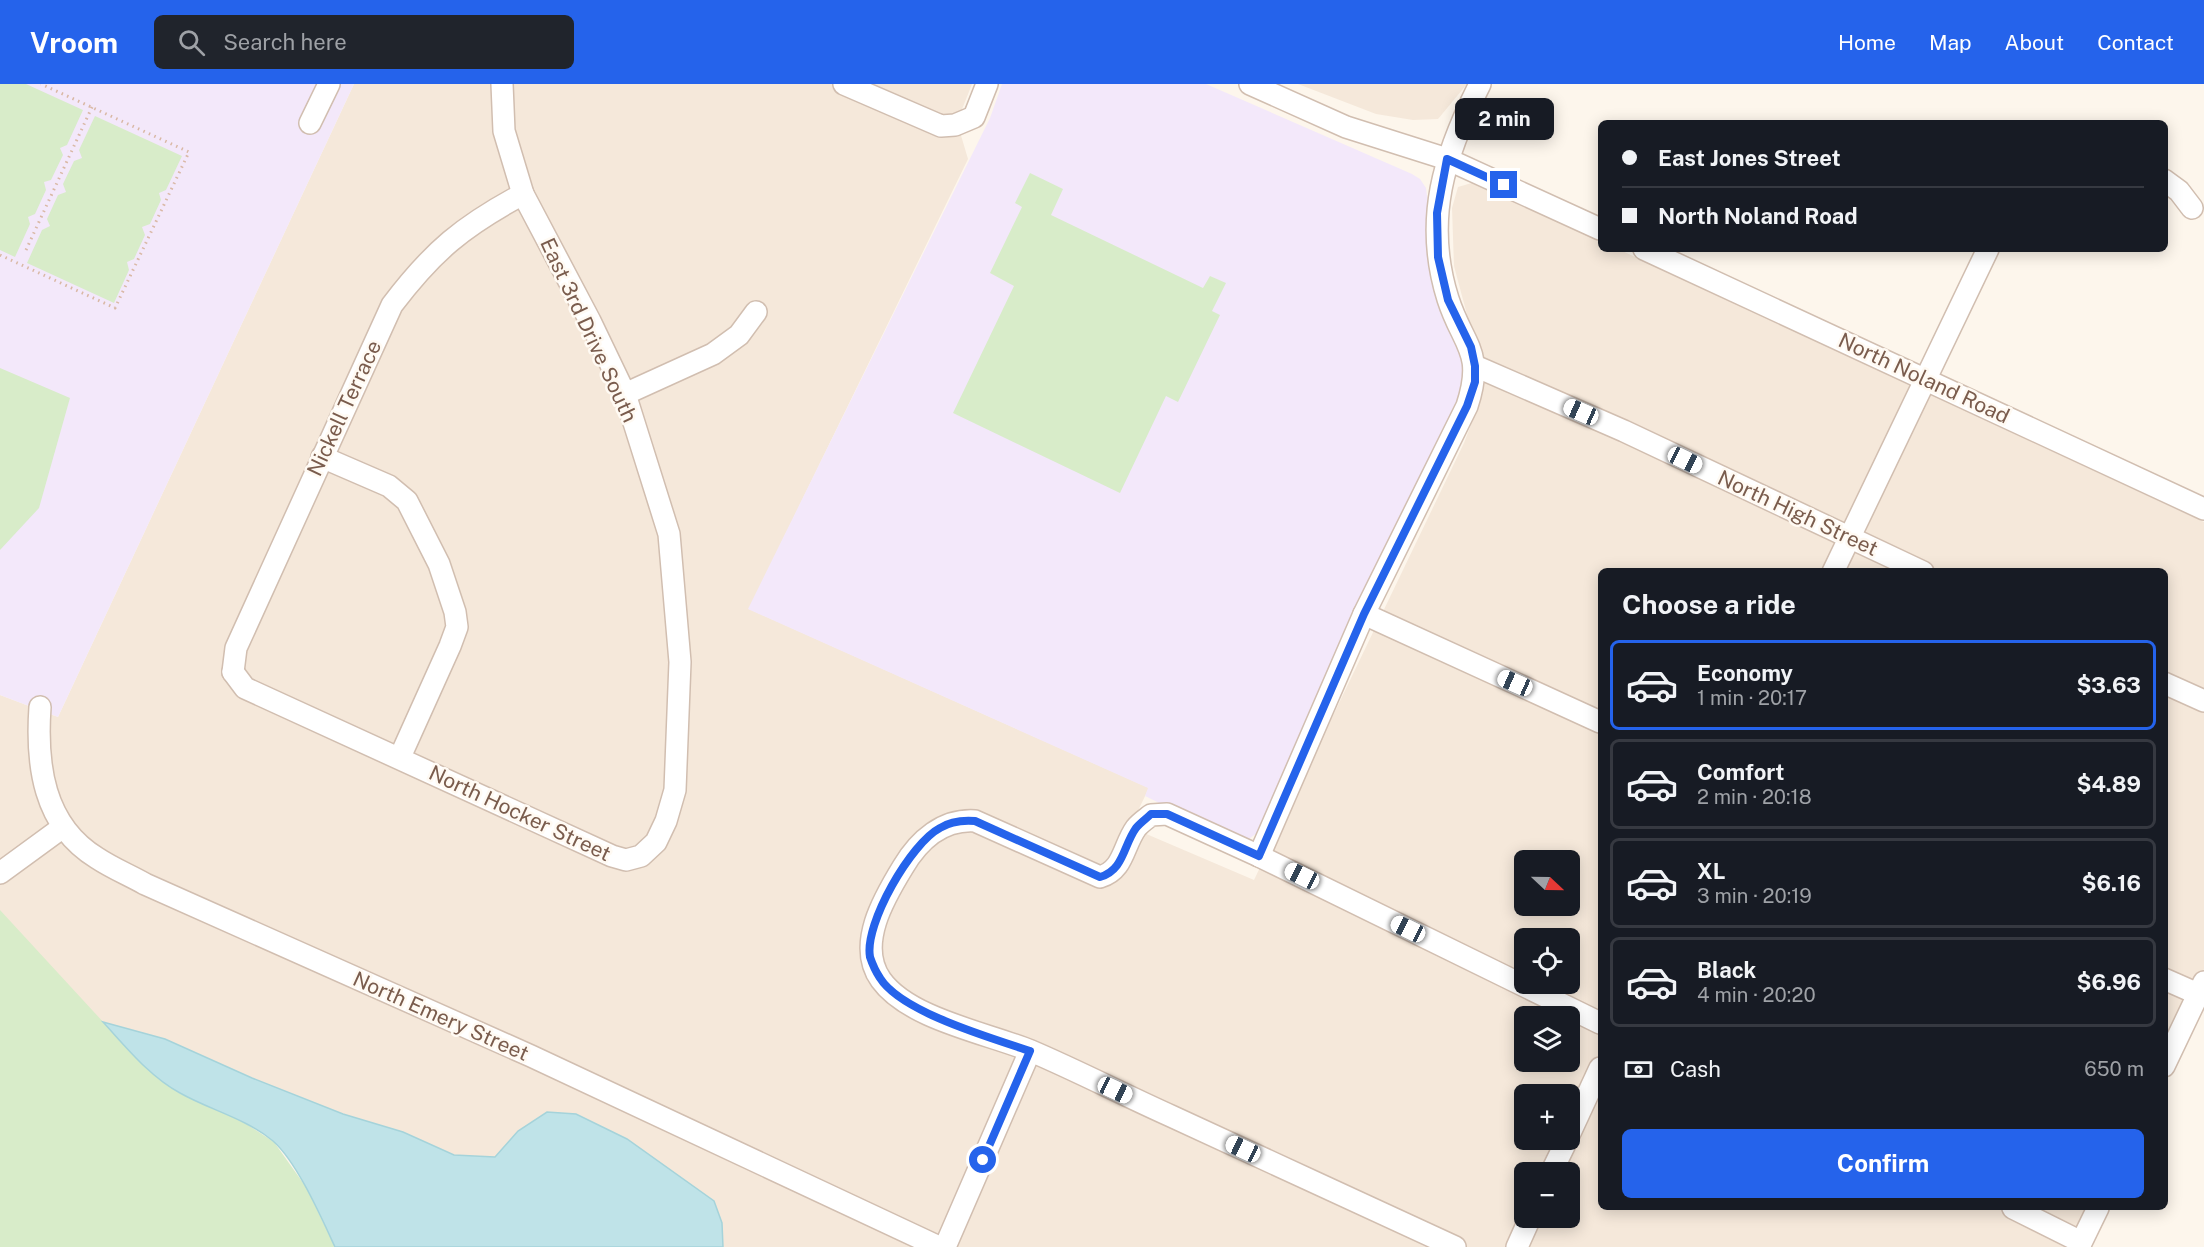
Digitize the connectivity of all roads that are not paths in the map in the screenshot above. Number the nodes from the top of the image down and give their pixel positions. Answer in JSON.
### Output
{"nodes":[{"id":1,"x":329,"y":84,"type":"edge"},
{"id":2,"x":502,"y":84,"type":"edge"},
{"id":3,"x":844,"y":84,"type":"edge"},
{"id":4,"x":987,"y":84,"type":"edge"},
{"id":5,"x":1250,"y":84,"type":"edge"},
{"id":6,"x":1480,"y":84,"type":"edge"},
{"id":7,"x":310,"y":123,"type":"dead end"},
{"id":8,"x":1447,"y":159,"type":"junction"},
{"id":9,"x":2168,"y":183,"type":"edge"},
{"id":10,"x":523,"y":194,"type":"junction"},
{"id":11,"x":2192,"y":208,"type":"dead end"},
{"id":12,"x":1598,"y":228,"type":"edge"},
{"id":13,"x":1651,"y":252,"type":"edge"},
{"id":14,"x":1987,"y":252,"type":"edge"},
{"id":15,"x":756,"y":312,"type":"dead end"},
{"id":16,"x":1475,"y":366,"type":"junction"},
{"id":17,"x":1925,"y":377,"type":"junction"},
{"id":18,"x":625,"y":394,"type":"junction"},
{"id":19,"x":322,"y":457,"type":"junction"},
{"id":20,"x":2202,"y":502,"type":"edge"},
{"id":21,"x":1849,"y":538,"type":"junction"},
{"id":22,"x":1835,"y":568,"type":"edge"},
{"id":23,"x":1914,"y":568,"type":"edge"},
{"id":24,"x":1364,"y":614,"type":"junction"},
{"id":25,"x":225,"y":675,"type":"joint"},
{"id":26,"x":2168,"y":684,"type":"edge"},
{"id":27,"x":2204,"y":701,"type":"edge"},
{"id":28,"x":40,"y":707,"type":"dead end"},
{"id":29,"x":1598,"y":721,"type":"edge"},
{"id":30,"x":400,"y":757,"type":"junction"},
{"id":31,"x":63,"y":827,"type":"junction"},
{"id":32,"x":641,"y":856,"type":"joint"},
{"id":33,"x":1259,"y":856,"type":"junction"},
{"id":34,"x":0,"y":873,"type":"edge"},
{"id":35,"x":2168,"y":980,"type":"edge"},
{"id":36,"x":2201,"y":988,"type":"edge"},
{"id":37,"x":1598,"y":1022,"type":"edge"},
{"id":38,"x":1030,"y":1051,"type":"junction"},
{"id":39,"x":2168,"y":1058,"type":"edge"},
{"id":40,"x":1598,"y":1072,"type":"edge"},
{"id":41,"x":1580,"y":1111,"type":"edge"},
{"id":42,"x":2017,"y":1210,"type":"edge"},
{"id":43,"x":2097,"y":1210,"type":"edge"},
{"id":44,"x":1526,"y":1228,"type":"edge"},
{"id":45,"x":2080,"y":1245,"type":"edge"},
{"id":46,"x":939,"y":1247,"type":"edge"},
{"id":47,"x":945,"y":1247,"type":"edge"},
{"id":48,"x":1455,"y":1247,"type":"edge"},
{"id":49,"x":1517,"y":1247,"type":"edge"}],
"edges":[{"from":1,"to":7,"type":"street"},
{"from":2,"to":10,"type":"street","name":"East 3rd Drive South"},
{"from":3,"to":4,"type":"street"},
{"from":5,"to":8,"type":"street"},
{"from":6,"to":8,"type":"street"},
{"from":8,"to":12,"type":"street"},
{"from":8,"to":16,"type":"street"},
{"from":9,"to":11,"type":"street"},
{"from":10,"to":18,"type":"street","name":"East 3rd Drive South"},
{"from":10,"to":19,"type":"street","name":"Nickell Terrace"},
{"from":13,"to":17,"type":"street","name":"North Noland Road"},
{"from":14,"to":17,"type":"street"},
{"from":15,"to":18,"type":"street"},
{"from":16,"to":21,"type":"street","name":"North High Street"},
{"from":16,"to":24,"type":"street"},
{"from":17,"to":20,"type":"street","name":"North Noland Road"},
{"from":17,"to":21,"type":"street"},
{"from":18,"to":32,"type":"street","name":"East 3rd Drive South"},
{"from":19,"to":25,"type":"street","name":"Nickell Terrace"},
{"from":19,"to":30,"type":"street"},
{"from":21,"to":22,"type":"street"},
{"from":21,"to":23,"type":"street","name":"North High Street"},
{"from":24,"to":29,"type":"street"},
{"from":24,"to":33,"type":"street"},
{"from":25,"to":30,"type":"street","name":"North Hocker Street"},
{"from":26,"to":27,"type":"street"},
{"from":28,"to":31,"type":"street","name":"North Emery Street"},
{"from":30,"to":32,"type":"street","name":"North Hocker Street"},
{"from":31,"to":34,"type":"street"},
{"from":31,"to":46,"type":"street","name":"North Emery Street"},
{"from":33,"to":37,"type":"street"},
{"from":33,"to":38,"type":"street"},
{"from":35,"to":36,"type":"street"},
{"from":36,"to":39,"type":"street"},
{"from":38,"to":47,"type":"street"},
{"from":38,"to":48,"type":"street"},
{"from":40,"to":41,"type":"street"},
{"from":42,"to":45,"type":"street"},
{"from":43,"to":45,"type":"street"},
{"from":44,"to":49,"type":"street"}]}
